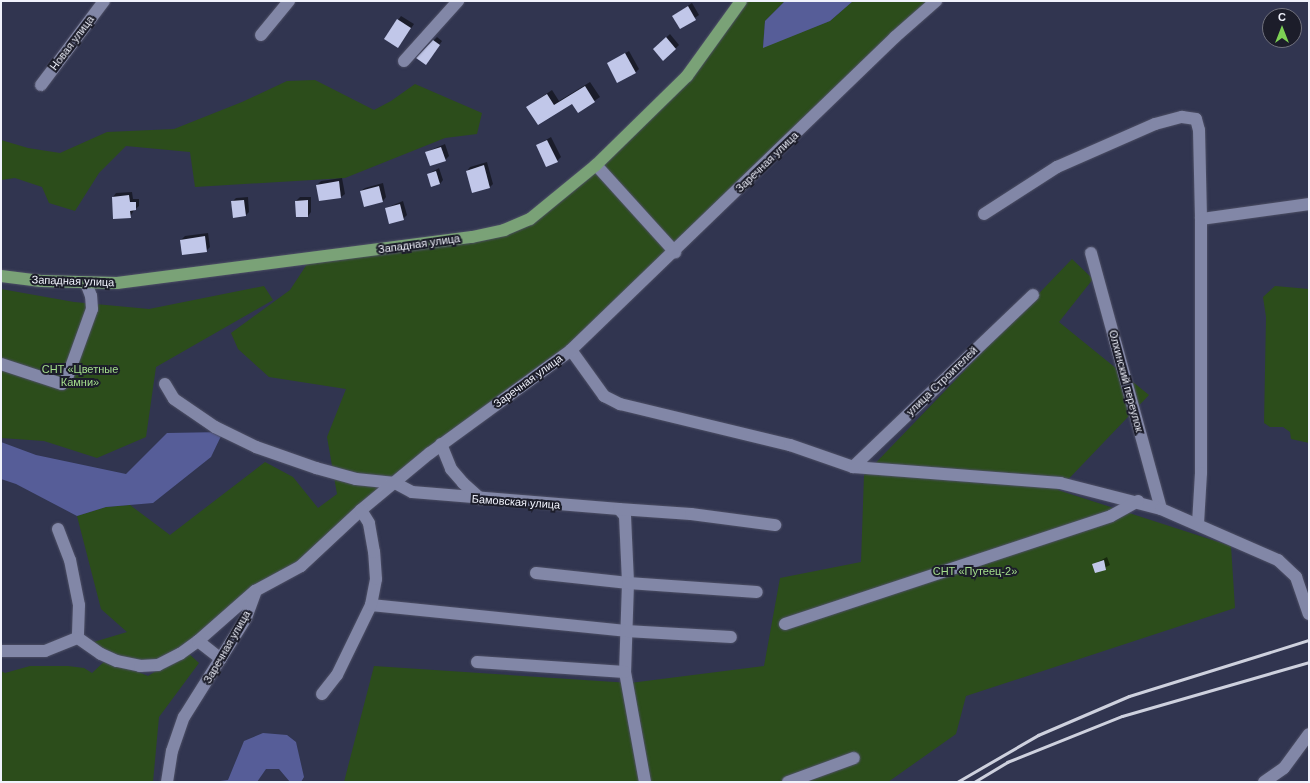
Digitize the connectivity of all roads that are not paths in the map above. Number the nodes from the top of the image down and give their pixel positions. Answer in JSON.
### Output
{"nodes":[{"id":1,"x":104,"y":1,"type":"edge"},
{"id":2,"x":289,"y":1,"type":"edge"},
{"id":3,"x":458,"y":1,"type":"edge"},
{"id":4,"x":742,"y":1,"type":"edge"},
{"id":5,"x":936,"y":1,"type":"edge"},
{"id":6,"x":261,"y":35,"type":"dead end"},
{"id":7,"x":404,"y":61,"type":"dead end"},
{"id":8,"x":41,"y":85,"type":"dead end"},
{"id":9,"x":596,"y":166,"type":"junction"},
{"id":10,"x":1309,"y":204,"type":"edge"},
{"id":11,"x":984,"y":214,"type":"dead end"},
{"id":12,"x":1201,"y":219,"type":"junction"},
{"id":13,"x":675,"y":252,"type":"junction"},
{"id":14,"x":1091,"y":253,"type":"dead end"},
{"id":15,"x":1,"y":276,"type":"edge"},
{"id":16,"x":86,"y":284,"type":"junction"},
{"id":17,"x":1033,"y":295,"type":"dead end"},
{"id":18,"x":571,"y":350,"type":"junction"},
{"id":19,"x":1,"y":364,"type":"edge"},
{"id":20,"x":165,"y":384,"type":"dead end"},
{"id":21,"x":441,"y":444,"type":"junction"},
{"id":22,"x":853,"y":467,"type":"junction"},
{"id":23,"x":395,"y":483,"type":"junction"},
{"id":24,"x":481,"y":499,"type":"junction"},
{"id":25,"x":1138,"y":501,"type":"junction"},
{"id":26,"x":618,"y":509,"type":"junction"},
{"id":27,"x":1162,"y":509,"type":"junction"},
{"id":28,"x":361,"y":510,"type":"junction"},
{"id":29,"x":1198,"y":524,"type":"junction"},
{"id":30,"x":775,"y":525,"type":"dead end"},
{"id":31,"x":58,"y":529,"type":"dead end"},
{"id":32,"x":536,"y":573,"type":"dead end"},
{"id":33,"x":628,"y":583,"type":"junction"},
{"id":34,"x":255,"y":592,"type":"junction"},
{"id":35,"x":757,"y":592,"type":"dead end"},
{"id":36,"x":371,"y":605,"type":"junction"},
{"id":37,"x":1309,"y":614,"type":"edge"},
{"id":38,"x":785,"y":624,"type":"dead end"},
{"id":39,"x":626,"y":631,"type":"junction"},
{"id":40,"x":731,"y":637,"type":"dead end"},
{"id":41,"x":78,"y":638,"type":"junction"},
{"id":42,"x":198,"y":641,"type":"junction"},
{"id":43,"x":1,"y":651,"type":"edge"},
{"id":44,"x":221,"y":659,"type":"junction"},
{"id":45,"x":477,"y":662,"type":"dead end"},
{"id":46,"x":625,"y":672,"type":"junction"},
{"id":47,"x":322,"y":694,"type":"dead end"},
{"id":48,"x":1309,"y":734,"type":"edge"},
{"id":49,"x":854,"y":758,"type":"dead end"},
{"id":50,"x":167,"y":782,"type":"edge"},
{"id":51,"x":646,"y":782,"type":"edge"},
{"id":52,"x":788,"y":782,"type":"edge"},
{"id":53,"x":1264,"y":782,"type":"edge"}],
"edges":[{"from":1,"to":8,"type":"street","name":"Новая улица"},
{"from":2,"to":6,"type":"street"},
{"from":3,"to":7,"type":"street"},
{"from":4,"to":9,"type":"main road","name":"Западная улица"},
{"from":5,"to":13,"type":"street","name":"Заречная улица"},
{"from":9,"to":13,"type":"street"},
{"from":9,"to":16,"type":"main road","name":"Западная улица"},
{"from":10,"to":12,"type":"street"},
{"from":11,"to":12,"type":"street"},
{"from":12,"to":29,"type":"street"},
{"from":13,"to":18,"type":"street","name":"Заречная улица"},
{"from":14,"to":27,"type":"street","name":"Олхинский переулок"},
{"from":15,"to":16,"type":"main road","name":"Западная улица"},
{"from":16,"to":19,"type":"street"},
{"from":17,"to":22,"type":"street","name":"улица Строителей"},
{"from":18,"to":21,"type":"street","name":"Заречная улица"},
{"from":18,"to":22,"type":"street"},
{"from":20,"to":23,"type":"street","name":"Бамовская улица"},
{"from":21,"to":23,"type":"street","name":"Заречная улица"},
{"from":21,"to":24,"type":"street"},
{"from":22,"to":25,"type":"street"},
{"from":23,"to":24,"type":"street","name":"Бамовская улица"},
{"from":23,"to":28,"type":"street","name":"Заречная улица"},
{"from":24,"to":26,"type":"street","name":"Бамовская улица"},
{"from":25,"to":27,"type":"street"},
{"from":25,"to":38,"type":"street"},
{"from":26,"to":30,"type":"street","name":"Бамовская улица"},
{"from":26,"to":33,"type":"street"},
{"from":27,"to":29,"type":"street"},
{"from":28,"to":34,"type":"street","name":"Заречная улица"},
{"from":28,"to":36,"type":"street"},
{"from":29,"to":37,"type":"street"},
{"from":31,"to":41,"type":"street"},
{"from":32,"to":33,"type":"street"},
{"from":33,"to":35,"type":"street"},
{"from":33,"to":39,"type":"street"},
{"from":34,"to":42,"type":"street"},
{"from":34,"to":44,"type":"street","name":"Заречная улица"},
{"from":36,"to":39,"type":"street"},
{"from":36,"to":47,"type":"street"},
{"from":39,"to":40,"type":"street"},
{"from":39,"to":46,"type":"street"},
{"from":41,"to":42,"type":"street"},
{"from":41,"to":43,"type":"street"},
{"from":42,"to":44,"type":"street"},
{"from":44,"to":50,"type":"street","name":"Заречная улица"},
{"from":45,"to":46,"type":"street"},
{"from":46,"to":51,"type":"street"},
{"from":48,"to":53,"type":"street"},
{"from":49,"to":52,"type":"street"}]}
